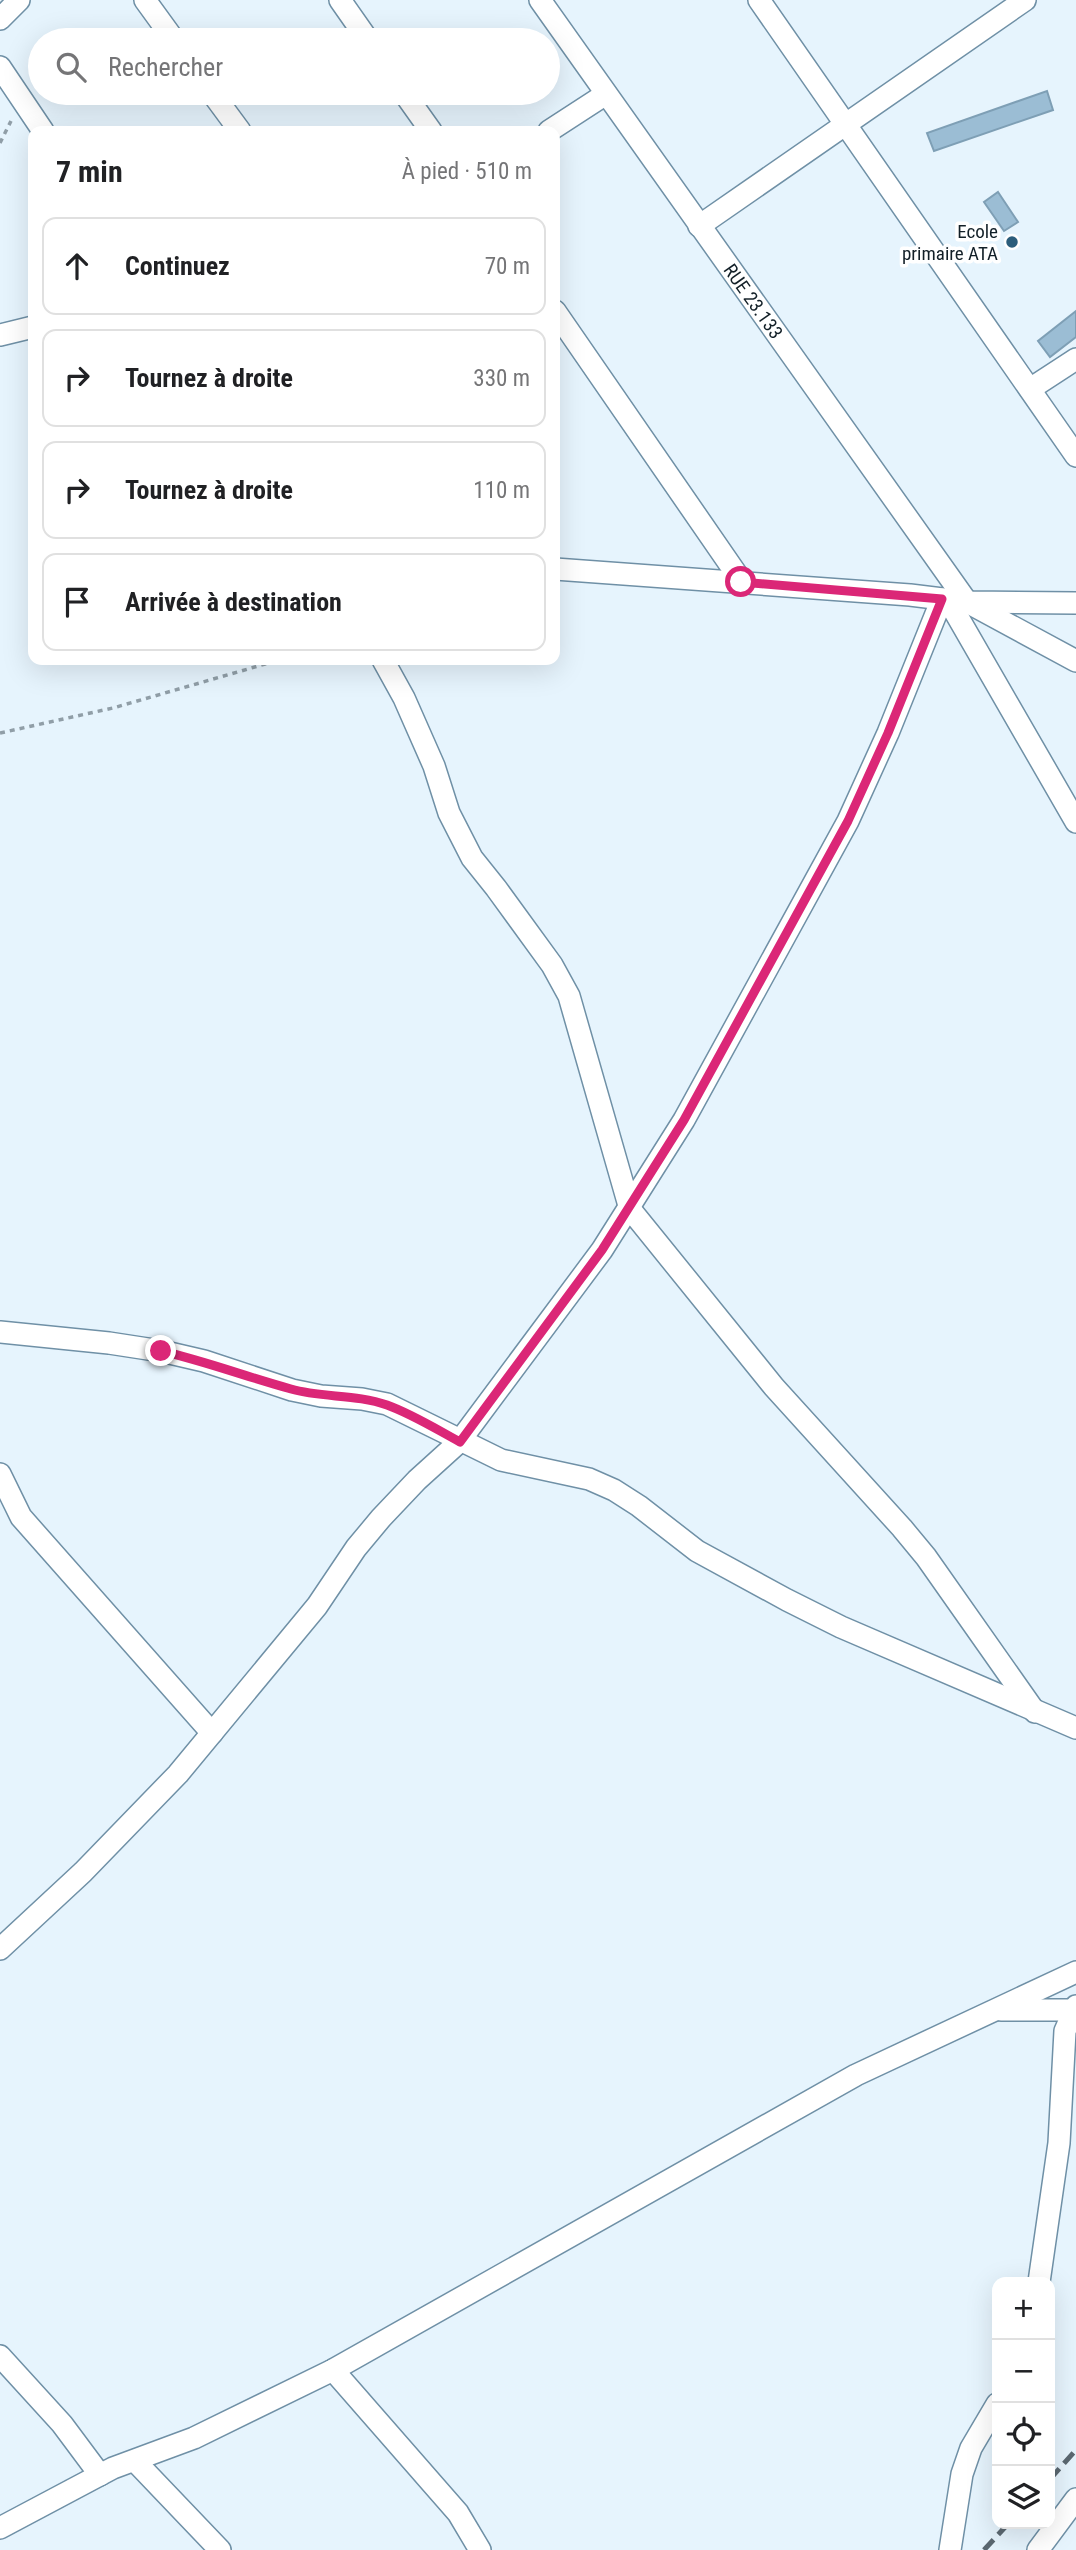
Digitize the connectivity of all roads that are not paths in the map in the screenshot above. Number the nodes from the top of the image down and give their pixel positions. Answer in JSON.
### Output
{"nodes":[{"id":1,"x":19,"y":0,"type":"edge"},
{"id":2,"x":145,"y":0,"type":"edge"},
{"id":3,"x":340,"y":0,"type":"edge"},
{"id":4,"x":540,"y":0,"type":"edge"},
{"id":5,"x":758,"y":0,"type":"edge"},
{"id":6,"x":1025,"y":0,"type":"edge"},
{"id":7,"x":0,"y":19,"type":"edge"},
{"id":8,"x":165,"y":28,"type":"edge"},
{"id":9,"x":360,"y":28,"type":"edge"},
{"id":10,"x":560,"y":28,"type":"edge"},
{"id":11,"x":560,"y":28,"type":"edge"},
{"id":12,"x":0,"y":66,"type":"edge"},
{"id":13,"x":606,"y":94,"type":"junction"},
{"id":14,"x":221,"y":105,"type":"edge"},
{"id":15,"x":413,"y":105,"type":"edge"},
{"id":16,"x":845,"y":124,"type":"junction"},
{"id":17,"x":40,"y":126,"type":"edge"},
{"id":18,"x":236,"y":126,"type":"edge"},
{"id":19,"x":427,"y":126,"type":"edge"},
{"id":20,"x":558,"y":126,"type":"edge"},
{"id":21,"x":699,"y":226,"type":"junction"},
{"id":22,"x":560,"y":318,"type":"edge"},
{"id":23,"x":28,"y":328,"type":"edge"},
{"id":24,"x":0,"y":335,"type":"edge"},
{"id":25,"x":1076,"y":359,"type":"edge"},
{"id":26,"x":1030,"y":389,"type":"junction"},
{"id":27,"x":1076,"y":456,"type":"edge"},
{"id":28,"x":560,"y":569,"type":"edge"},
{"id":29,"x":741,"y":582,"type":"junction"},
{"id":30,"x":952,"y":600,"type":"junction"},
{"id":31,"x":1076,"y":603,"type":"edge"},
{"id":32,"x":1076,"y":661,"type":"edge"},
{"id":33,"x":386,"y":665,"type":"edge"},
{"id":34,"x":1076,"y":822,"type":"edge"},
{"id":35,"x":630,"y":1209,"type":"junction"},
{"id":36,"x":0,"y":1332,"type":"edge"},
{"id":37,"x":460,"y":1442,"type":"junction"},
{"id":38,"x":0,"y":1474,"type":"edge"},
{"id":39,"x":1035,"y":1712,"type":"junction"},
{"id":40,"x":1076,"y":1728,"type":"edge"},
{"id":41,"x":212,"y":1734,"type":"junction"},
{"id":42,"x":0,"y":1949,"type":"edge"},
{"id":43,"x":1076,"y":1972,"type":"edge"},
{"id":44,"x":1075,"y":2009,"type":"edge"},
{"id":45,"x":996,"y":2010,"type":"junction"},
{"id":46,"x":1040,"y":2277,"type":"edge"},
{"id":47,"x":0,"y":2356,"type":"edge"},
{"id":48,"x":333,"y":2370,"type":"junction"},
{"id":49,"x":992,"y":2412,"type":"edge"},
{"id":50,"x":135,"y":2461,"type":"junction"},
{"id":51,"x":100,"y":2474,"type":"junction"},
{"id":52,"x":1076,"y":2499,"type":"edge"},
{"id":53,"x":0,"y":2528,"type":"edge"},
{"id":54,"x":220,"y":2550,"type":"edge"},
{"id":55,"x":480,"y":2550,"type":"edge"},
{"id":56,"x":950,"y":2550,"type":"edge"},
{"id":57,"x":1038,"y":2550,"type":"edge"}],
"edges":[{"from":1,"to":7,"type":"street"},
{"from":2,"to":8,"type":"street"},
{"from":3,"to":9,"type":"street"},
{"from":4,"to":10,"type":"street","name":"RUE 23.133"},
{"from":5,"to":16,"type":"street"},
{"from":6,"to":16,"type":"street"},
{"from":11,"to":13,"type":"street","name":"RUE 23.133"},
{"from":12,"to":17,"type":"street"},
{"from":13,"to":20,"type":"street"},
{"from":13,"to":21,"type":"street","name":"RUE 23.133"},
{"from":14,"to":18,"type":"street"},
{"from":15,"to":19,"type":"street"},
{"from":16,"to":21,"type":"street"},
{"from":16,"to":26,"type":"street"},
{"from":21,"to":30,"type":"street","name":"RUE 23.133"},
{"from":22,"to":29,"type":"street"},
{"from":23,"to":24,"type":"street"},
{"from":25,"to":26,"type":"street"},
{"from":26,"to":27,"type":"street"},
{"from":28,"to":29,"type":"street"},
{"from":29,"to":30,"type":"street"},
{"from":30,"to":31,"type":"street"},
{"from":30,"to":32,"type":"street"},
{"from":30,"to":34,"type":"street","name":"RUE 23.133"},
{"from":30,"to":35,"type":"street"},
{"from":33,"to":35,"type":"street"},
{"from":35,"to":37,"type":"street"},
{"from":35,"to":39,"type":"street"},
{"from":36,"to":37,"type":"street"},
{"from":37,"to":39,"type":"street"},
{"from":37,"to":41,"type":"street"},
{"from":38,"to":41,"type":"street"},
{"from":39,"to":40,"type":"street"},
{"from":41,"to":42,"type":"street"},
{"from":43,"to":45,"type":"street"},
{"from":44,"to":45,"type":"street"},
{"from":44,"to":46,"type":"street"},
{"from":45,"to":48,"type":"street"},
{"from":47,"to":51,"type":"street"},
{"from":48,"to":50,"type":"street"},
{"from":48,"to":55,"type":"street"},
{"from":49,"to":56,"type":"street"},
{"from":50,"to":51,"type":"street"},
{"from":50,"to":54,"type":"street"},
{"from":51,"to":53,"type":"street"},
{"from":52,"to":57,"type":"street"}]}
